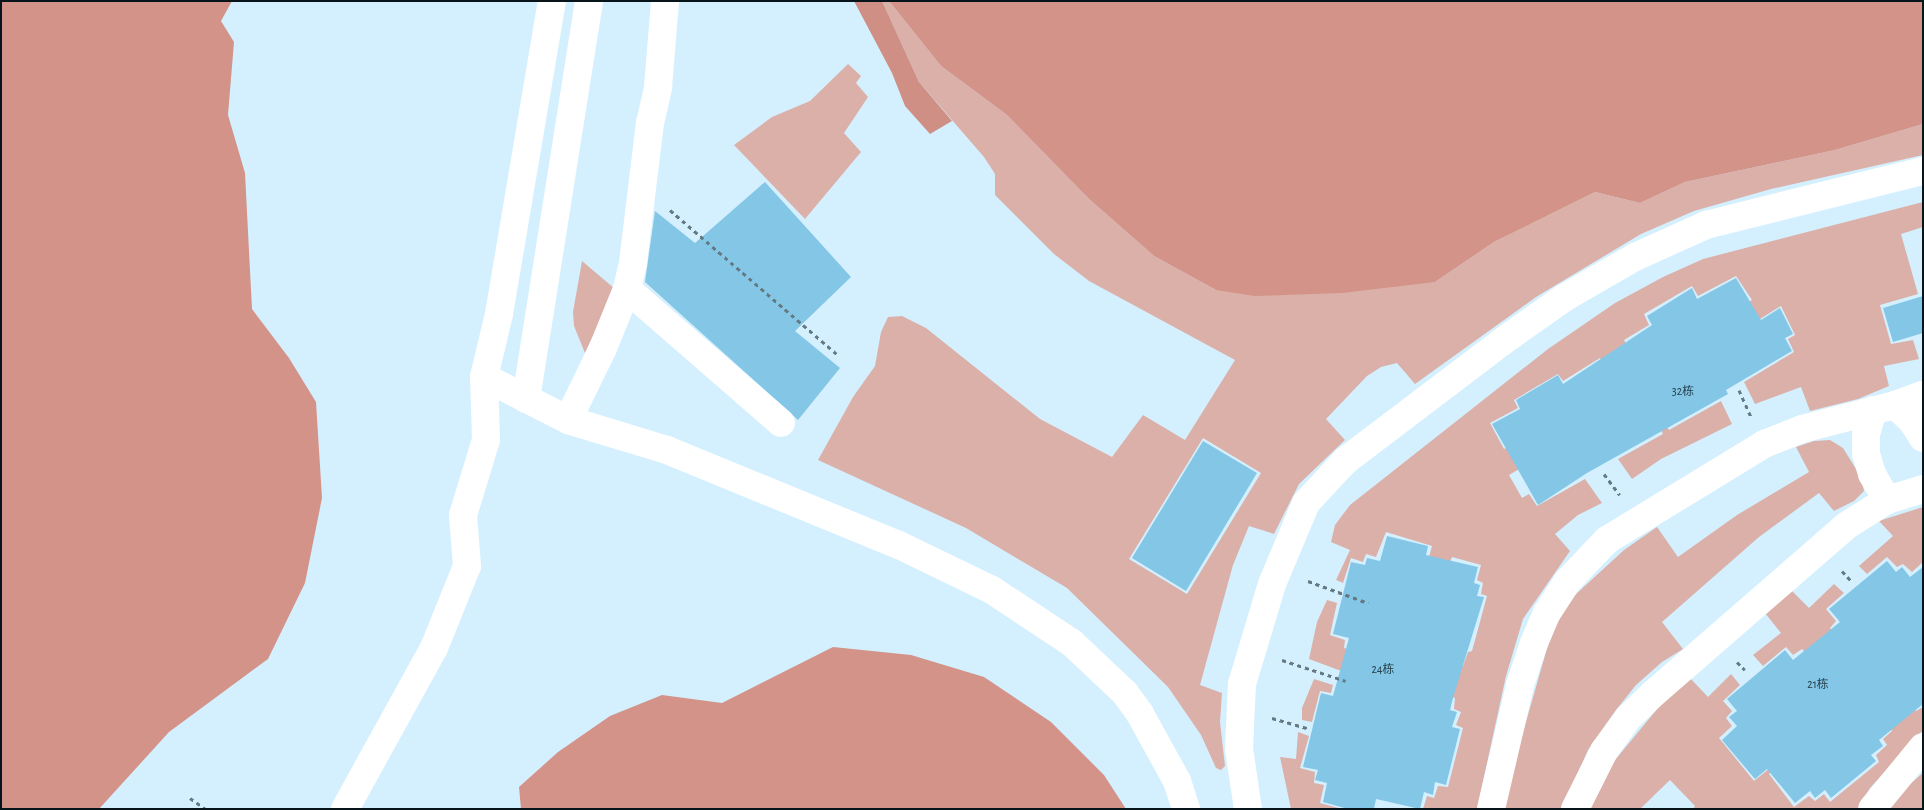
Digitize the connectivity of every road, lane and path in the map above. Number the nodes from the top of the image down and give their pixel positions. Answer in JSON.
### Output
{"nodes":[{"id":1,"x":552,"y":1,"type":"edge"},
{"id":2,"x":589,"y":1,"type":"edge"},
{"id":3,"x":665,"y":1,"type":"edge"},
{"id":4,"x":1923,"y":172,"type":"edge"},
{"id":5,"x":642,"y":198,"type":"junction"},
{"id":6,"x":628,"y":289,"type":"junction"},
{"id":7,"x":838,"y":355,"type":"dead end"},
{"id":8,"x":484,"y":378,"type":"junction"},
{"id":9,"x":1923,"y":395,"type":"edge"},
{"id":10,"x":526,"y":399,"type":"junction"},
{"id":11,"x":1884,"y":408,"type":"junction"},
{"id":12,"x":568,"y":420,"type":"junction"},
{"id":13,"x":781,"y":422,"type":"dead end"},
{"id":14,"x":1923,"y":438,"type":"edge"},
{"id":15,"x":1923,"y":489,"type":"edge"},
{"id":16,"x":1887,"y":500,"type":"junction"},
{"id":17,"x":1303,"y":579,"type":"dead end"},
{"id":18,"x":1368,"y":604,"type":"dead end"},
{"id":19,"x":1278,"y":659,"type":"dead end"},
{"id":20,"x":1346,"y":681,"type":"dead end"},
{"id":21,"x":1268,"y":717,"type":"dead end"},
{"id":22,"x":1308,"y":728,"type":"dead end"},
{"id":23,"x":1923,"y":747,"type":"edge"},
{"id":24,"x":190,"y":798,"type":"dead end"},
{"id":25,"x":206,"y":809,"type":"edge"},
{"id":26,"x":344,"y":809,"type":"edge"},
{"id":27,"x":1186,"y":809,"type":"edge"},
{"id":28,"x":1248,"y":809,"type":"edge"},
{"id":29,"x":1491,"y":809,"type":"edge"},
{"id":30,"x":1575,"y":809,"type":"edge"},
{"id":31,"x":1872,"y":809,"type":"edge"}],
"edges":[{"from":1,"to":8,"type":"street"},
{"from":2,"to":10,"type":"street"},
{"from":3,"to":5,"type":"street"},
{"from":4,"to":28,"type":"street"},
{"from":5,"to":6,"type":"street"},
{"from":5,"to":7,"type":"path"},
{"from":6,"to":12,"type":"street"},
{"from":6,"to":13,"type":"street"},
{"from":8,"to":10,"type":"street"},
{"from":8,"to":26,"type":"street"},
{"from":9,"to":11,"type":"street"},
{"from":10,"to":12,"type":"street"},
{"from":11,"to":14,"type":"street"},
{"from":11,"to":16,"type":"street"},
{"from":11,"to":29,"type":"street"},
{"from":12,"to":27,"type":"street"},
{"from":15,"to":16,"type":"street"},
{"from":16,"to":30,"type":"street"},
{"from":17,"to":18,"type":"path"},
{"from":19,"to":20,"type":"path"},
{"from":21,"to":22,"type":"path"},
{"from":23,"to":31,"type":"street"},
{"from":24,"to":25,"type":"path"}]}
